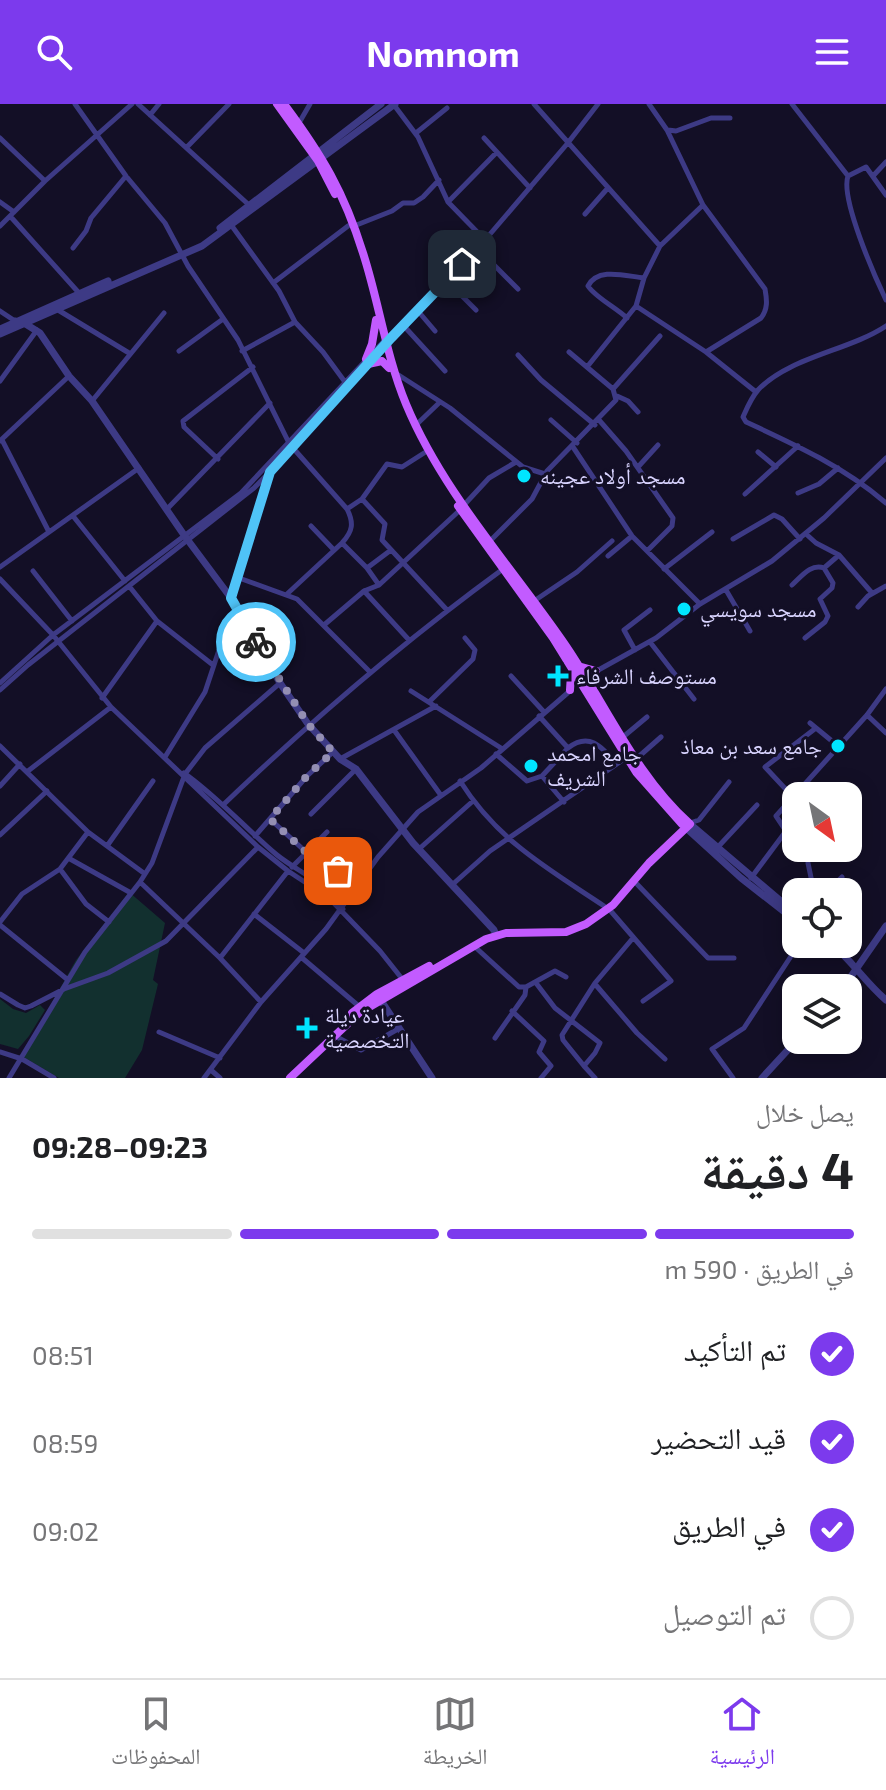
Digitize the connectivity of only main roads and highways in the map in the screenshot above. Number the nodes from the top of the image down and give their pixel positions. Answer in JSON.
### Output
{"nodes":[{"id":1,"x":277,"y":104,"type":"edge"},
{"id":2,"x":284,"y":104,"type":"edge"},
{"id":3,"x":318,"y":156,"type":"junction"},
{"id":4,"x":351,"y":226,"type":"junction"},
{"id":5,"x":376,"y":320,"type":"junction"},
{"id":6,"x":386,"y":342,"type":"junction"},
{"id":7,"x":393,"y":370,"type":"junction"},
{"id":8,"x":462,"y":508,"type":"junction"},
{"id":9,"x":574,"y":668,"type":"junction"},
{"id":10,"x":596,"y":671,"type":"road end"},
{"id":11,"x":582,"y":680,"type":"junction"},
{"id":12,"x":570,"y":690,"type":"road end"},
{"id":13,"x":632,"y":758,"type":"junction"},
{"id":14,"x":686,"y":824,"type":"junction"},
{"id":15,"x":606,"y":907,"type":"junction"},
{"id":16,"x":495,"y":933,"type":"junction"},
{"id":17,"x":404,"y":982,"type":"junction"},
{"id":18,"x":361,"y":1008,"type":"junction"},
{"id":19,"x":283,"y":1078,"type":"edge"},
{"id":20,"x":290,"y":1078,"type":"edge"}],
"edges":[{"from":1,"to":3,"type":"main road"},
{"from":2,"to":3,"type":"main road"},
{"from":3,"to":4,"type":"main road"},
{"from":4,"to":5,"type":"main road"},
{"from":4,"to":6,"type":"main road"},
{"from":5,"to":6,"type":"main road"},
{"from":5,"to":7,"type":"main road"},
{"from":6,"to":7,"type":"main road"},
{"from":7,"to":8,"type":"main road"},
{"from":7,"to":8,"type":"main road"},
{"from":8,"to":9,"type":"main road"},
{"from":8,"to":9,"type":"main road"},
{"from":9,"to":10,"type":"main road"},
{"from":9,"to":11,"type":"main road"},
{"from":9,"to":12,"type":"main road"},
{"from":11,"to":13,"type":"main road"},
{"from":11,"to":13,"type":"main road"},
{"from":13,"to":14,"type":"main road"},
{"from":14,"to":15,"type":"main road"},
{"from":14,"to":15,"type":"main road"},
{"from":15,"to":16,"type":"main road"},
{"from":16,"to":17,"type":"main road"},
{"from":16,"to":17,"type":"main road"},
{"from":17,"to":18,"type":"main road"},
{"from":18,"to":19,"type":"main road"},
{"from":18,"to":20,"type":"main road"}]}
